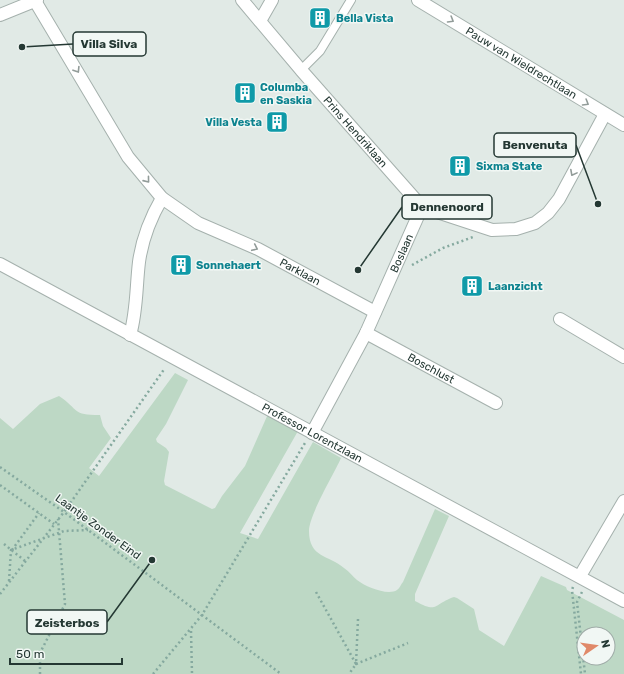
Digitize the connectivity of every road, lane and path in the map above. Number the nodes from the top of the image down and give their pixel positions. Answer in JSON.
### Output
{"nodes":[{"id":1,"x":242,"y":0,"type":"edge"},
{"id":2,"x":272,"y":0,"type":"edge"},
{"id":3,"x":351,"y":0,"type":"edge"},
{"id":4,"x":418,"y":0,"type":"edge"},
{"id":5,"x":36,"y":1,"type":"edge"},
{"id":6,"x":0,"y":15,"type":"edge"},
{"id":7,"x":260,"y":21,"type":"junction"},
{"id":8,"x":301,"y":70,"type":"junction"},
{"id":9,"x":605,"y":114,"type":"junction"},
{"id":10,"x":624,"y":125,"type":"edge"},
{"id":11,"x":162,"y":198,"type":"junction"},
{"id":12,"x":422,"y":208,"type":"junction"},
{"id":13,"x":492,"y":230,"type":"junction"},
{"id":14,"x":0,"y":264,"type":"edge"},
{"id":15,"x":408,"y":268,"type":"dead end"},
{"id":16,"x":375,"y":312,"type":"junction"},
{"id":17,"x":560,"y":319,"type":"dead end"},
{"id":18,"x":366,"y":333,"type":"junction"},
{"id":19,"x":130,"y":335,"type":"junction"},
{"id":20,"x":624,"y":356,"type":"edge"},
{"id":21,"x":173,"y":358,"type":"junction"},
{"id":22,"x":496,"y":403,"type":"dead end"},
{"id":23,"x":312,"y":433,"type":"junction"},
{"id":24,"x":0,"y":466,"type":"edge"},
{"id":25,"x":0,"y":485,"type":"edge"},
{"id":26,"x":624,"y":501,"type":"edge"},
{"id":27,"x":64,"y":512,"type":"junction"},
{"id":28,"x":39,"y":513,"type":"junction"},
{"id":29,"x":58,"y":518,"type":"junction"},
{"id":30,"x":54,"y":524,"type":"junction"},
{"id":31,"x":88,"y":530,"type":"junction"},
{"id":32,"x":59,"y":532,"type":"junction"},
{"id":33,"x":44,"y":537,"type":"junction"},
{"id":34,"x":4,"y":544,"type":"dead end"},
{"id":35,"x":12,"y":550,"type":"junction"},
{"id":36,"x":25,"y":561,"type":"junction"},
{"id":37,"x":584,"y":579,"type":"junction"},
{"id":38,"x":9,"y":582,"type":"junction"},
{"id":39,"x":316,"y":592,"type":"dead end"},
{"id":40,"x":0,"y":594,"type":"edge"},
{"id":41,"x":624,"y":601,"type":"edge"},
{"id":42,"x":202,"y":615,"type":"junction"},
{"id":43,"x":358,"y":618,"type":"dead end"},
{"id":44,"x":191,"y":630,"type":"junction"},
{"id":45,"x":408,"y":643,"type":"dead end"},
{"id":46,"x":356,"y":664,"type":"junction"},
{"id":47,"x":40,"y":674,"type":"edge"},
{"id":48,"x":153,"y":674,"type":"edge"},
{"id":49,"x":192,"y":674,"type":"edge"},
{"id":50,"x":281,"y":674,"type":"edge"},
{"id":51,"x":349,"y":674,"type":"edge"},
{"id":52,"x":580,"y":674,"type":"edge"},
{"id":53,"x":585,"y":674,"type":"edge"}],
"edges":[{"from":1,"to":7,"type":"street","name":"Prins Hendriklaan"},
{"from":2,"to":7,"type":"street"},
{"from":3,"to":8,"type":"lane"},
{"from":4,"to":9,"type":"street","name":"Pauw van Wieldrechtlaan","one_way":true},
{"from":5,"to":6,"type":"street"},
{"from":5,"to":11,"type":"street","name":"Parklaan","one_way":true},
{"from":7,"to":8,"type":"street","name":"Prins Hendriklaan"},
{"from":8,"to":12,"type":"street","name":"Prins Hendriklaan"},
{"from":9,"to":10,"type":"street","name":"Pauw van Wieldrechtlaan"},
{"from":9,"to":13,"type":"street","one_way":true},
{"from":11,"to":16,"type":"street","name":"Parklaan","one_way":true},
{"from":11,"to":19,"type":"street"},
{"from":12,"to":13,"type":"street"},
{"from":12,"to":16,"type":"street","name":"Boslaan"},
{"from":13,"to":15,"type":"path"},
{"from":14,"to":19,"type":"street","name":"Professor Lorentzlaan"},
{"from":16,"to":18,"type":"street","name":"Boslaan"},
{"from":17,"to":20,"type":"street"},
{"from":18,"to":22,"type":"street","name":"Boschlust"},
{"from":18,"to":23,"type":"street","name":"Boslaan"},
{"from":19,"to":21,"type":"street","name":"Professor Lorentzlaan"},
{"from":21,"to":23,"type":"street","name":"Professor Lorentzlaan"},
{"from":21,"to":27,"type":"path"},
{"from":23,"to":37,"type":"street","name":"Professor Lorentzlaan"},
{"from":23,"to":42,"type":"path"},
{"from":24,"to":27,"type":"path","name":"Laantje Zonder Eind"},
{"from":25,"to":28,"type":"path"},
{"from":26,"to":37,"type":"street"},
{"from":27,"to":29,"type":"path"},
{"from":27,"to":31,"type":"path","name":"Laantje Zonder Eind"},
{"from":28,"to":30,"type":"path"},
{"from":28,"to":35,"type":"path"},
{"from":29,"to":30,"type":"path"},
{"from":29,"to":32,"type":"path"},
{"from":30,"to":33,"type":"path"},
{"from":31,"to":32,"type":"path"},
{"from":31,"to":42,"type":"path","name":"Laantje Zonder Eind"},
{"from":32,"to":33,"type":"path"},
{"from":32,"to":47,"type":"path"},
{"from":33,"to":35,"type":"path"},
{"from":33,"to":36,"type":"path"},
{"from":34,"to":35,"type":"path"},
{"from":35,"to":36,"type":"path"},
{"from":35,"to":38,"type":"path"},
{"from":36,"to":38,"type":"path"},
{"from":37,"to":41,"type":"street","name":"Professor Lorentzlaan"},
{"from":37,"to":52,"type":"path"},
{"from":37,"to":53,"type":"path"},
{"from":38,"to":40,"type":"path"},
{"from":39,"to":46,"type":"path"},
{"from":42,"to":44,"type":"path"},
{"from":42,"to":50,"type":"path","name":"Laantje Zonder Eind"},
{"from":43,"to":46,"type":"path"},
{"from":44,"to":48,"type":"path"},
{"from":44,"to":49,"type":"path"},
{"from":45,"to":46,"type":"path"},
{"from":46,"to":51,"type":"path"}]}
